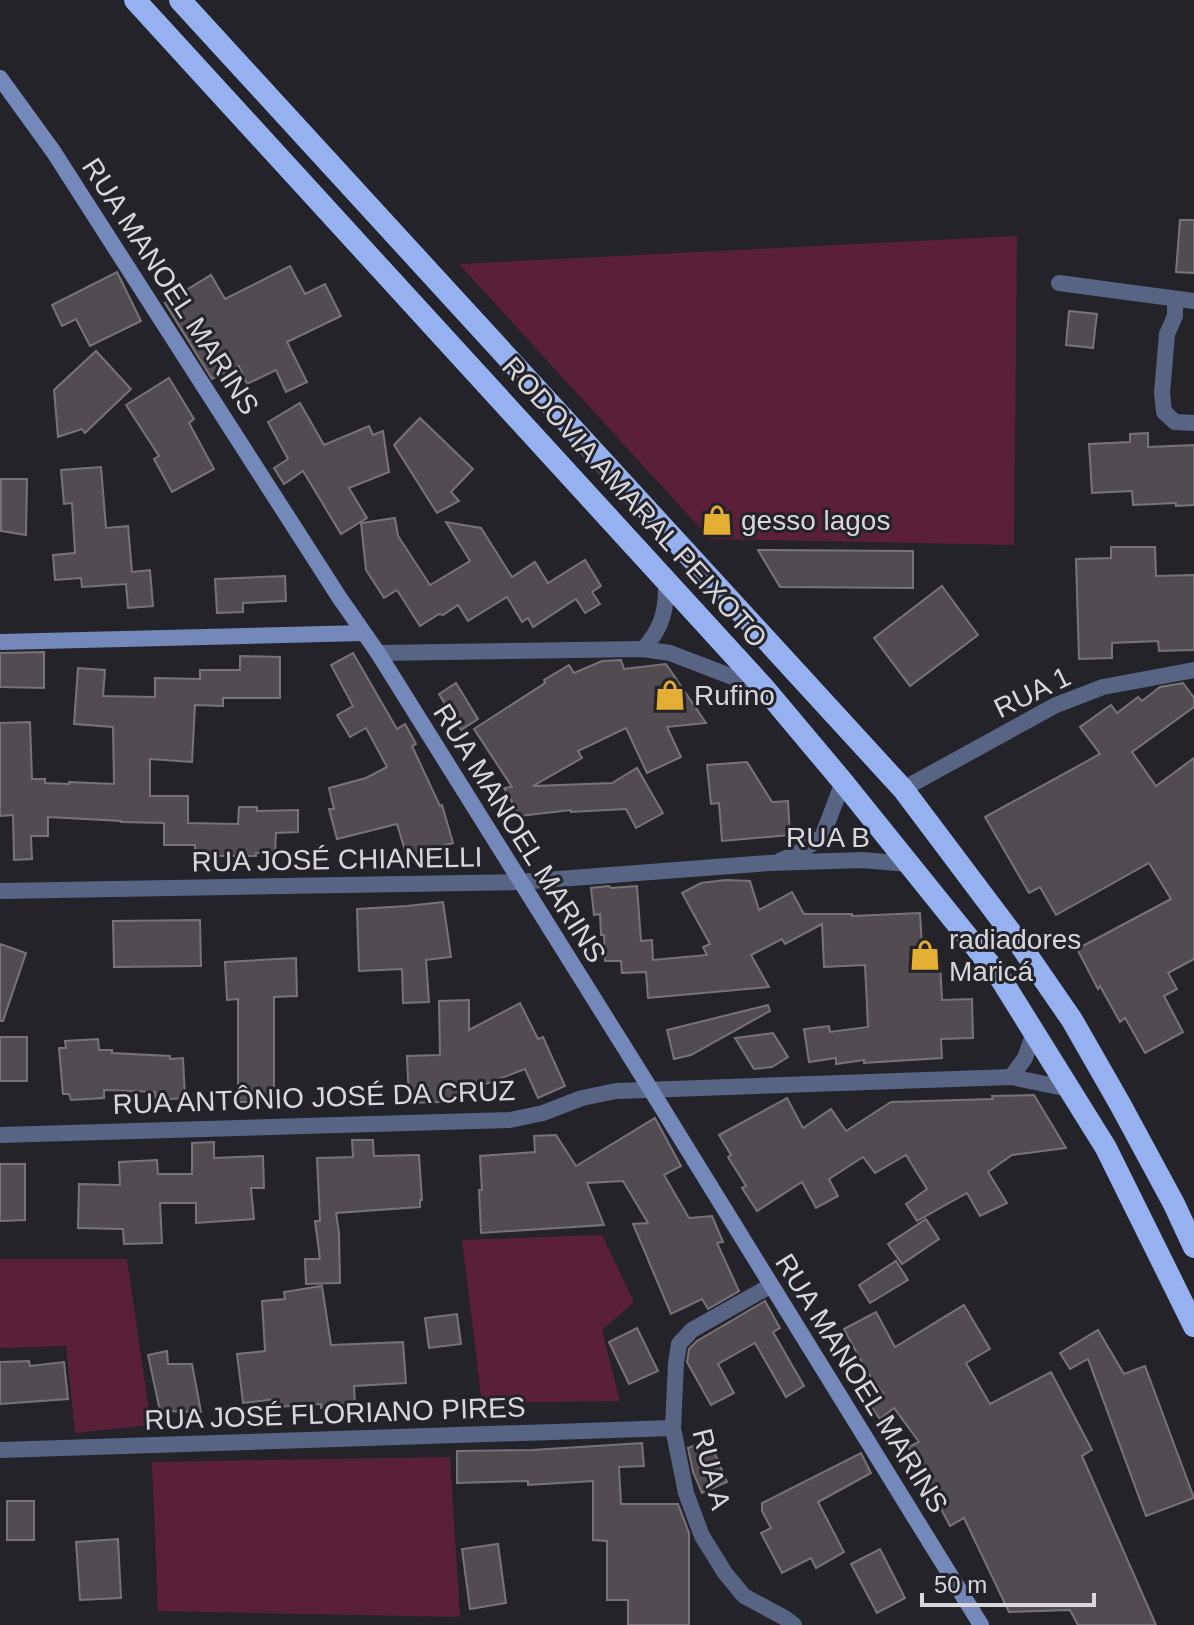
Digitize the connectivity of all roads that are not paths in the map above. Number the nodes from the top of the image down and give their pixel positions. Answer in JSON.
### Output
{"nodes":[{"id":1,"x":135,"y":0,"type":"edge"},
{"id":2,"x":180,"y":0,"type":"edge"},
{"id":3,"x":0,"y":78,"type":"edge"},
{"id":4,"x":1059,"y":283,"type":"dead end"},
{"id":5,"x":1175,"y":299,"type":"junction"},
{"id":6,"x":1194,"y":301,"type":"edge"},
{"id":7,"x":1194,"y":423,"type":"edge"},
{"id":8,"x":666,"y":579,"type":"junction"},
{"id":9,"x":363,"y":633,"type":"junction"},
{"id":10,"x":0,"y":642,"type":"edge"},
{"id":11,"x":643,"y":649,"type":"junction"},
{"id":12,"x":378,"y":653,"type":"junction"},
{"id":13,"x":1192,"y":674,"type":"edge"},
{"id":14,"x":765,"y":689,"type":"junction"},
{"id":15,"x":843,"y":782,"type":"junction"},
{"id":16,"x":903,"y":789,"type":"junction"},
{"id":17,"x":769,"y":863,"type":"junction"},
{"id":18,"x":909,"y":864,"type":"junction"},
{"id":19,"x":519,"y":882,"type":"junction"},
{"id":20,"x":0,"y":891,"type":"edge"},
{"id":21,"x":1034,"y":1032,"type":"junction"},
{"id":22,"x":1011,"y":1077,"type":"junction"},
{"id":23,"x":1069,"y":1089,"type":"junction"},
{"id":24,"x":651,"y":1090,"type":"junction"},
{"id":25,"x":0,"y":1135,"type":"edge"},
{"id":26,"x":1194,"y":1247,"type":"edge"},
{"id":27,"x":770,"y":1286,"type":"junction"},
{"id":28,"x":1194,"y":1326,"type":"edge"},
{"id":29,"x":673,"y":1428,"type":"junction"},
{"id":30,"x":0,"y":1450,"type":"edge"},
{"id":31,"x":794,"y":1625,"type":"edge"},
{"id":32,"x":981,"y":1625,"type":"edge"}],
"edges":[{"from":1,"to":8,"type":"highway","name":"RODOVIA AMARAL PEIXOTO"},
{"from":2,"to":16,"type":"highway","name":"RODOVIA AMARAL PEIXOTO"},
{"from":3,"to":9,"type":"main road","name":"RUA MANOEL MARINS"},
{"from":4,"to":5,"type":"street"},
{"from":5,"to":6,"type":"street"},
{"from":5,"to":7,"type":"street"},
{"from":8,"to":11,"type":"street"},
{"from":8,"to":14,"type":"highway","name":"RODOVIA AMARAL PEIXOTO"},
{"from":9,"to":10,"type":"main road"},
{"from":9,"to":12,"type":"main road","name":"RUA MANOEL MARINS"},
{"from":11,"to":12,"type":"street"},
{"from":11,"to":14,"type":"street"},
{"from":12,"to":19,"type":"main road","name":"RUA MANOEL MARINS"},
{"from":13,"to":16,"type":"street","name":"RUA 1"},
{"from":14,"to":15,"type":"highway","name":"RODOVIA AMARAL PEIXOTO"},
{"from":15,"to":17,"type":"street","name":"RUA B"},
{"from":15,"to":18,"type":"highway","name":"RODOVIA AMARAL PEIXOTO"},
{"from":16,"to":26,"type":"highway","name":"RODOVIA AMARAL PEIXOTO"},
{"from":17,"to":18,"type":"street","name":"RUA B"},
{"from":17,"to":19,"type":"street","name":"RUA JOSÉ CHIANELLI"},
{"from":18,"to":21,"type":"highway","name":"RODOVIA AMARAL PEIXOTO"},
{"from":19,"to":20,"type":"street","name":"RUA JOSÉ CHIANELLI"},
{"from":19,"to":24,"type":"main road","name":"RUA MANOEL MARINS"},
{"from":21,"to":22,"type":"street"},
{"from":21,"to":23,"type":"highway","name":"RODOVIA AMARAL PEIXOTO"},
{"from":22,"to":23,"type":"street"},
{"from":22,"to":24,"type":"street","name":"RUA ANTÔNIO JOSÉ DA CRUZ"},
{"from":23,"to":28,"type":"highway","name":"RODOVIA AMARAL PEIXOTO"},
{"from":24,"to":25,"type":"street","name":"RUA ANTÔNIO JOSÉ DA CRUZ"},
{"from":24,"to":27,"type":"main road","name":"RUA MANOEL MARINS"},
{"from":27,"to":29,"type":"street","name":"RUA A"},
{"from":27,"to":32,"type":"main road","name":"RUA MANOEL MARINS"},
{"from":29,"to":30,"type":"street","name":"RUA JOSÉ FLORIANO PIRES"},
{"from":29,"to":31,"type":"street","name":"RUA A"}]}
